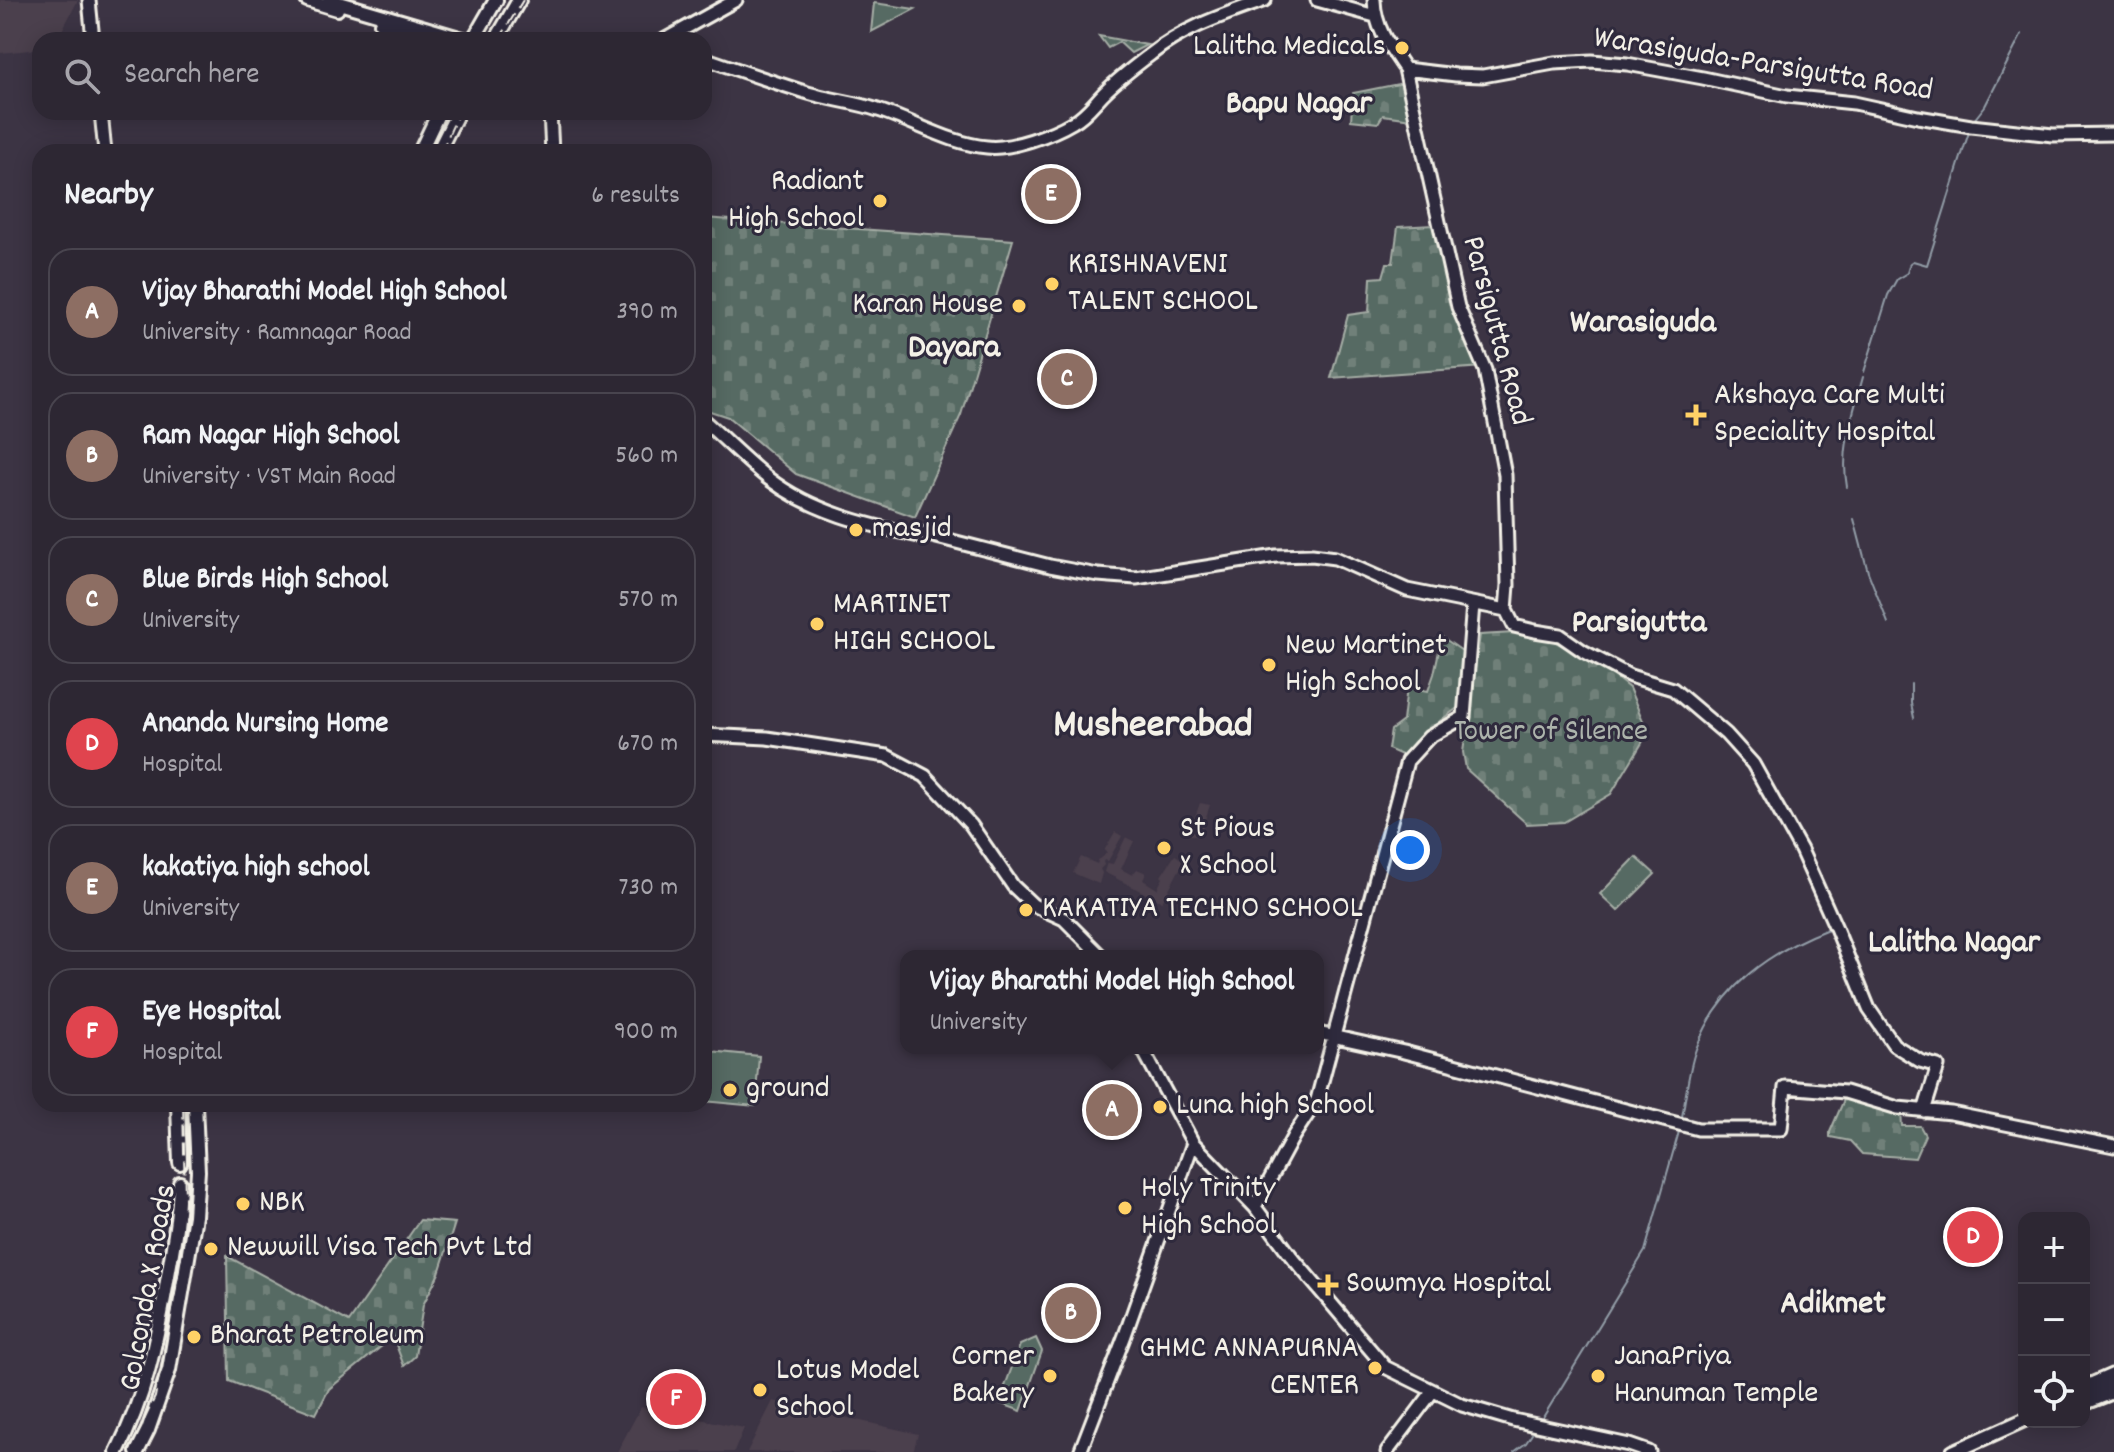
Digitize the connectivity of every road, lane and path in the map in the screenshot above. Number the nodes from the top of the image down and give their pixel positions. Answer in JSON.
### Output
{"nodes":[{"id":1,"x":89,"y":0,"type":"edge"},
{"id":2,"x":307,"y":0,"type":"edge"},
{"id":3,"x":329,"y":0,"type":"edge"},
{"id":4,"x":496,"y":0,"type":"edge"},
{"id":5,"x":519,"y":0,"type":"edge"},
{"id":6,"x":736,"y":0,"type":"edge"},
{"id":7,"x":1265,"y":0,"type":"edge"},
{"id":8,"x":1317,"y":0,"type":"edge"},
{"id":9,"x":1374,"y":0,"type":"edge"},
{"id":10,"x":1375,"y":16,"type":"junction"},
{"id":11,"x":92,"y":32,"type":"edge"},
{"id":12,"x":406,"y":32,"type":"edge"},
{"id":13,"x":439,"y":32,"type":"edge"},
{"id":14,"x":478,"y":32,"type":"edge"},
{"id":15,"x":501,"y":32,"type":"edge"},
{"id":16,"x":678,"y":32,"type":"edge"},
{"id":17,"x":712,"y":61,"type":"edge"},
{"id":18,"x":1405,"y":69,"type":"junction"},
{"id":19,"x":102,"y":120,"type":"edge"},
{"id":20,"x":435,"y":120,"type":"edge"},
{"id":21,"x":454,"y":120,"type":"edge"},
{"id":22,"x":550,"y":120,"type":"edge"},
{"id":23,"x":2114,"y":134,"type":"edge"},
{"id":24,"x":104,"y":144,"type":"edge"},
{"id":25,"x":424,"y":144,"type":"edge"},
{"id":26,"x":442,"y":144,"type":"edge"},
{"id":27,"x":552,"y":144,"type":"edge"},
{"id":28,"x":712,"y":428,"type":"edge"},
{"id":29,"x":1473,"y":604,"type":"junction"},
{"id":30,"x":1506,"y":610,"type":"junction"},
{"id":31,"x":712,"y":735,"type":"edge"},
{"id":32,"x":1095,"y":950,"type":"edge"},
{"id":33,"x":1324,"y":1034,"type":"edge"},
{"id":34,"x":1333,"y":1036,"type":"junction"},
{"id":35,"x":1145,"y":1054,"type":"edge"},
{"id":36,"x":1924,"y":1111,"type":"junction"},
{"id":37,"x":179,"y":1112,"type":"edge"},
{"id":38,"x":196,"y":1112,"type":"edge"},
{"id":39,"x":1193,"y":1143,"type":"junction"},
{"id":40,"x":2114,"y":1146,"type":"edge"},
{"id":41,"x":180,"y":1163,"type":"dead end"},
{"id":42,"x":180,"y":1183,"type":"dead end"},
{"id":43,"x":180,"y":1198,"type":"junction"},
{"id":44,"x":196,"y":1199,"type":"junction"},
{"id":45,"x":1255,"y":1207,"type":"junction"},
{"id":46,"x":2114,"y":1374,"type":"edge"},
{"id":47,"x":2114,"y":1382,"type":"edge"},
{"id":48,"x":2090,"y":1384,"type":"edge"},
{"id":49,"x":1433,"y":1391,"type":"junction"},
{"id":50,"x":2090,"y":1392,"type":"edge"},
{"id":51,"x":2114,"y":1392,"type":"edge"},
{"id":52,"x":2090,"y":1402,"type":"edge"},
{"id":53,"x":2018,"y":1423,"type":"edge"},
{"id":54,"x":117,"y":1452,"type":"edge"},
{"id":55,"x":137,"y":1452,"type":"edge"},
{"id":56,"x":1080,"y":1452,"type":"edge"},
{"id":57,"x":1387,"y":1452,"type":"edge"},
{"id":58,"x":1649,"y":1452,"type":"edge"},
{"id":59,"x":1953,"y":1452,"type":"edge"}],
"edges":[{"from":1,"to":11,"type":"street"},
{"from":2,"to":12,"type":"main road"},
{"from":3,"to":13,"type":"main road"},
{"from":4,"to":14,"type":"main road"},
{"from":5,"to":15,"type":"main road"},
{"from":6,"to":16,"type":"street"},
{"from":7,"to":17,"type":"street"},
{"from":8,"to":10,"type":"street"},
{"from":9,"to":10,"type":"street"},
{"from":10,"to":18,"type":"street"},
{"from":18,"to":23,"type":"street","name":"Warasiguda-Parsigutta Road"},
{"from":18,"to":30,"type":"street","name":"Parsigutta Road"},
{"from":19,"to":24,"type":"street"},
{"from":20,"to":25,"type":"main road"},
{"from":21,"to":26,"type":"main road"},
{"from":22,"to":27,"type":"street"},
{"from":28,"to":29,"type":"street"},
{"from":29,"to":30,"type":"street"},
{"from":29,"to":34,"type":"street"},
{"from":30,"to":36,"type":"street"},
{"from":31,"to":32,"type":"street"},
{"from":33,"to":34,"type":"street"},
{"from":34,"to":36,"type":"street"},
{"from":34,"to":45,"type":"street"},
{"from":35,"to":39,"type":"street"},
{"from":36,"to":40,"type":"street"},
{"from":37,"to":41,"type":"main road"},
{"from":38,"to":44,"type":"main road","name":"Golconda X Roads"},
{"from":39,"to":45,"type":"street"},
{"from":39,"to":56,"type":"street"},
{"from":42,"to":43,"type":"main road"},
{"from":43,"to":44,"type":"main road"},
{"from":43,"to":54,"type":"main road"},
{"from":44,"to":55,"type":"main road","name":"Golconda X Roads"},
{"from":45,"to":49,"type":"street"},
{"from":46,"to":48,"type":"street"},
{"from":47,"to":50,"type":"main road"},
{"from":49,"to":57,"type":"street"},
{"from":49,"to":58,"type":"street"},
{"from":51,"to":52,"type":"street"},
{"from":53,"to":59,"type":"main road"}]}
